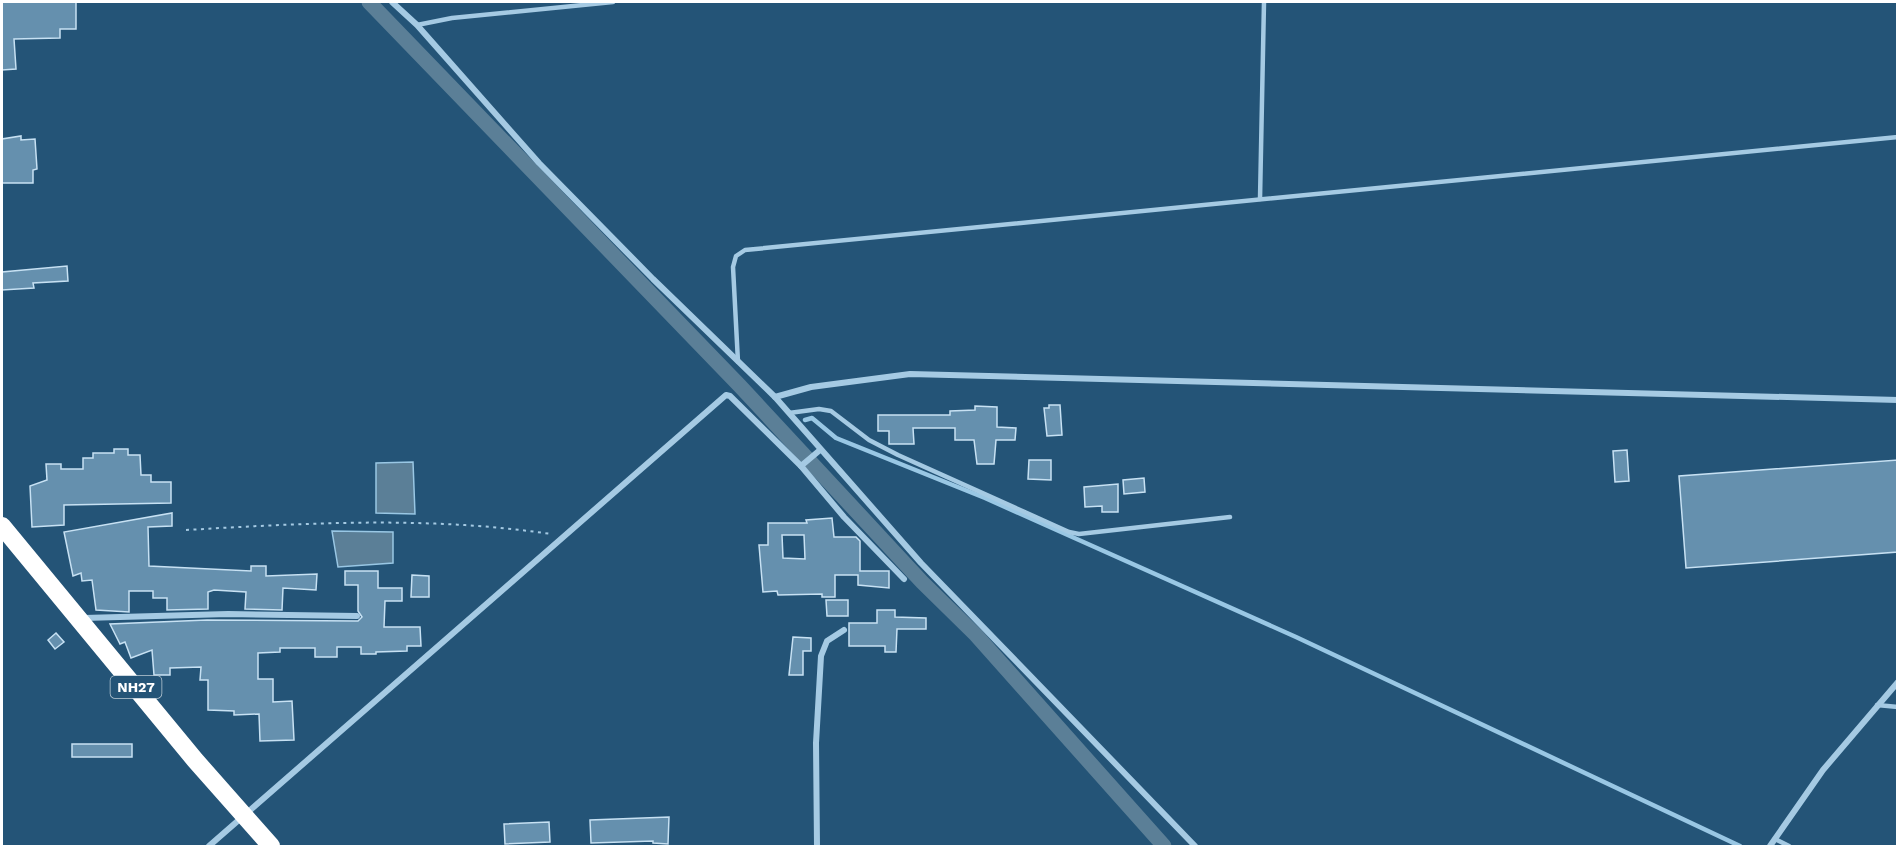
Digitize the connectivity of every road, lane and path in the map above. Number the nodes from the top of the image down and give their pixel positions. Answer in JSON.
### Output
{"nodes":[{"id":1,"x":392,"y":2,"type":"edge"},
{"id":2,"x":613,"y":2,"type":"edge"},
{"id":3,"x":1264,"y":2,"type":"edge"},
{"id":4,"x":417,"y":25,"type":"junction"},
{"id":5,"x":1898,"y":137,"type":"edge"},
{"id":6,"x":1260,"y":199,"type":"junction"},
{"id":7,"x":738,"y":363,"type":"junction"},
{"id":8,"x":775,"y":397,"type":"junction"},
{"id":9,"x":1898,"y":400,"type":"edge"},
{"id":10,"x":789,"y":413,"type":"junction"},
{"id":11,"x":820,"y":450,"type":"junction"},
{"id":12,"x":801,"y":466,"type":"junction"},
{"id":13,"x":1230,"y":517,"type":"dead end"},
{"id":14,"x":2,"y":526,"type":"edge"},
{"id":15,"x":186,"y":530,"type":"dead end"},
{"id":16,"x":566,"y":536,"type":"junction"},
{"id":17,"x":904,"y":579,"type":"dead end"},
{"id":18,"x":357,"y":616,"type":"dead end"},
{"id":19,"x":78,"y":619,"type":"junction"},
{"id":20,"x":844,"y":630,"type":"dead end"},
{"id":21,"x":1898,"y":682,"type":"edge"},
{"id":22,"x":1877,"y":705,"type":"junction"},
{"id":23,"x":1898,"y":707,"type":"edge"},
{"id":24,"x":243,"y":818,"type":"junction"},
{"id":25,"x":1775,"y":839,"type":"junction"},
{"id":26,"x":209,"y":846,"type":"edge"},
{"id":27,"x":272,"y":846,"type":"edge"},
{"id":28,"x":817,"y":846,"type":"edge"},
{"id":29,"x":1195,"y":846,"type":"edge"},
{"id":30,"x":1770,"y":846,"type":"edge"},
{"id":31,"x":1789,"y":846,"type":"edge"}],
"edges":[{"from":1,"to":4,"type":"street"},
{"from":2,"to":4,"type":"lane"},
{"from":3,"to":6,"type":"lane"},
{"from":4,"to":7,"type":"street"},
{"from":5,"to":6,"type":"lane"},
{"from":6,"to":7,"type":"lane"},
{"from":7,"to":8,"type":"street"},
{"from":8,"to":9,"type":"street"},
{"from":8,"to":10,"type":"street"},
{"from":10,"to":11,"type":"street"},
{"from":10,"to":13,"type":"lane"},
{"from":11,"to":12,"type":"street"},
{"from":11,"to":29,"type":"street"},
{"from":12,"to":16,"type":"street"},
{"from":12,"to":17,"type":"street"},
{"from":14,"to":19,"type":"highway","number":"NH27"},
{"from":15,"to":16,"type":"path"},
{"from":16,"to":24,"type":"street"},
{"from":18,"to":19,"type":"street"},
{"from":19,"to":24,"type":"highway","number":"NH27"},
{"from":20,"to":28,"type":"street"},
{"from":21,"to":22,"type":"street"},
{"from":22,"to":23,"type":"lane"},
{"from":22,"to":25,"type":"street"},
{"from":24,"to":26,"type":"street"},
{"from":24,"to":27,"type":"highway","number":"NH27"},
{"from":25,"to":30,"type":"street"},
{"from":25,"to":31,"type":"lane"}]}
